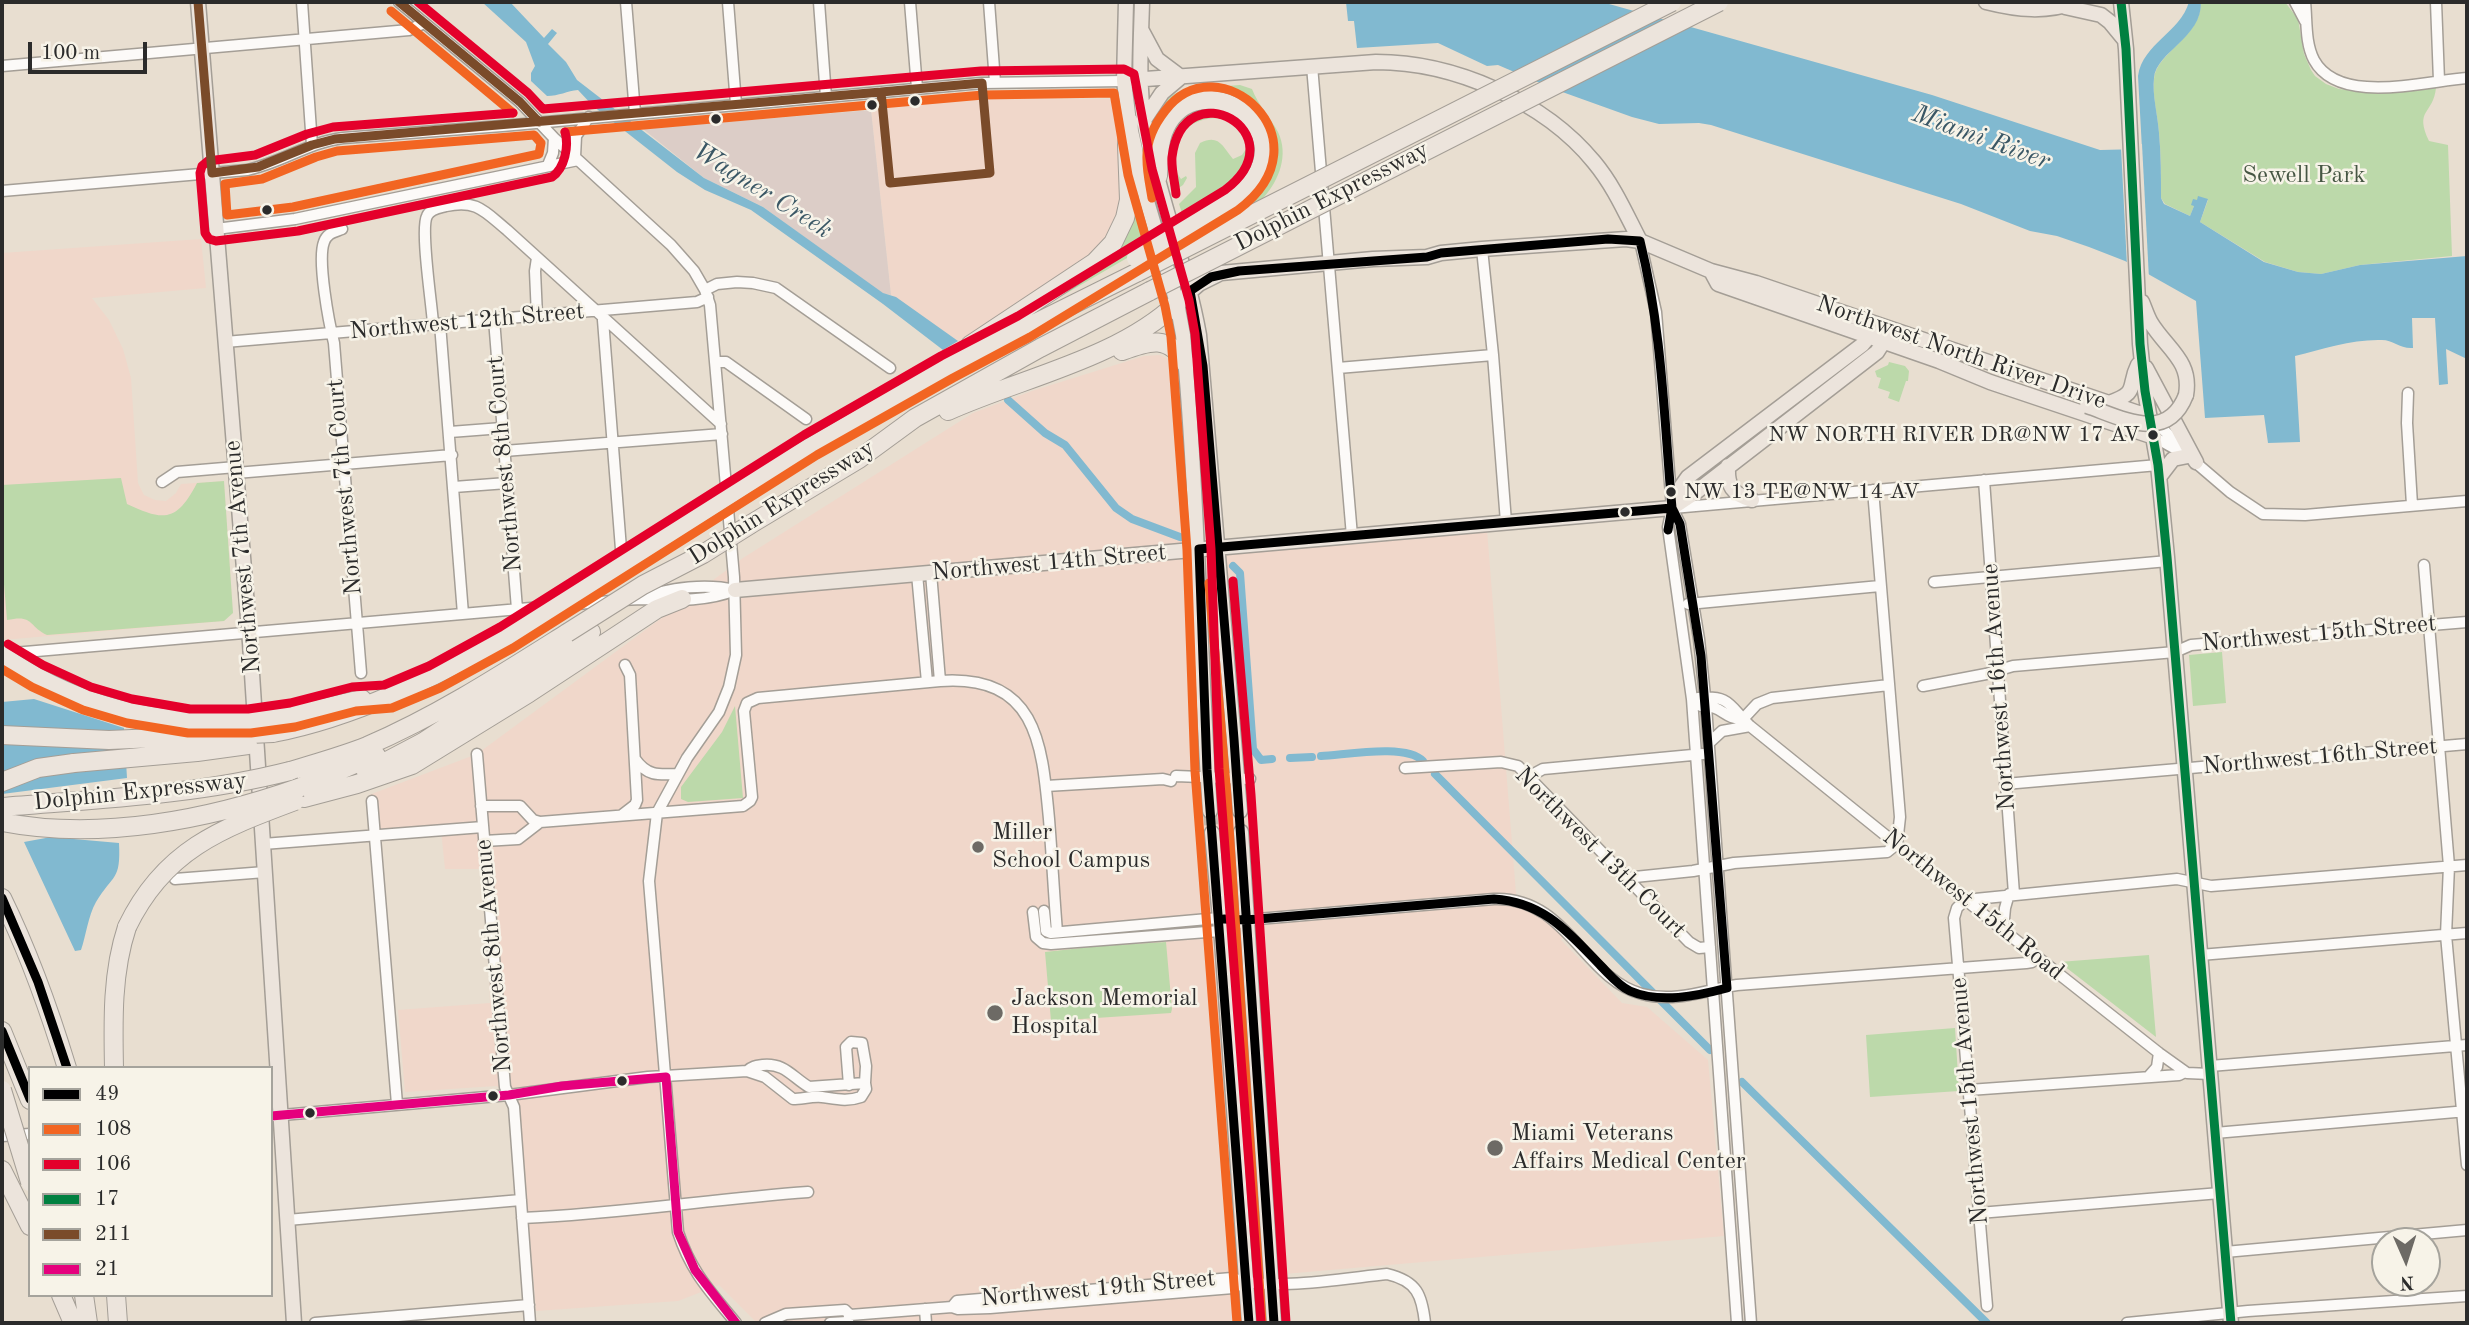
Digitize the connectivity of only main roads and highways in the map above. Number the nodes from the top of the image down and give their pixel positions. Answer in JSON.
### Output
{"nodes":[{"id":1,"x":198,"y":2,"type":"edge"},
{"id":2,"x":1126,"y":2,"type":"edge"},
{"id":3,"x":1142,"y":2,"type":"edge"},
{"id":4,"x":1672,"y":2,"type":"edge"},
{"id":5,"x":1719,"y":2,"type":"edge"},
{"id":6,"x":1986,"y":2,"type":"edge"},
{"id":7,"x":2121,"y":2,"type":"edge"},
{"id":8,"x":2071,"y":4,"type":"edge"},
{"id":9,"x":1141,"y":28,"type":"junction"},
{"id":10,"x":2125,"y":40,"type":"junction"},
{"id":11,"x":1181,"y":77,"type":"junction"},
{"id":12,"x":1124,"y":80,"type":"junction"},
{"id":13,"x":1140,"y":80,"type":"junction"},
{"id":14,"x":1137,"y":121,"type":"junction"},
{"id":15,"x":1158,"y":176,"type":"junction"},
{"id":16,"x":1622,"y":204,"type":"junction"},
{"id":17,"x":1608,"y":239,"type":"junction"},
{"id":18,"x":1640,"y":241,"type":"junction"},
{"id":19,"x":1137,"y":265,"type":"junction"},
{"id":20,"x":2138,"y":288,"type":"junction"},
{"id":21,"x":1184,"y":297,"type":"junction"},
{"id":22,"x":1880,"y":333,"type":"junction"},
{"id":23,"x":2141,"y":358,"type":"junction"},
{"id":24,"x":1939,"y":361,"type":"junction"},
{"id":25,"x":1074,"y":363,"type":"junction"},
{"id":26,"x":1186,"y":364,"type":"junction"},
{"id":27,"x":947,"y":367,"type":"junction"},
{"id":28,"x":2109,"y":402,"type":"junction"},
{"id":29,"x":2150,"y":417,"type":"junction"},
{"id":30,"x":2154,"y":437,"type":"junction"},
{"id":31,"x":859,"y":459,"type":"junction"},
{"id":32,"x":1728,"y":466,"type":"junction"},
{"id":33,"x":2159,"y":471,"type":"junction"},
{"id":34,"x":1752,"y":500,"type":"road end"},
{"id":35,"x":1672,"y":508,"type":"junction"},
{"id":36,"x":1218,"y":548,"type":"junction"},
{"id":37,"x":1199,"y":549,"type":"junction"},
{"id":38,"x":703,"y":554,"type":"junction"},
{"id":39,"x":735,"y":590,"type":"road end"},
{"id":40,"x":682,"y":599,"type":"road end"},
{"id":41,"x":2,"y":654,"type":"edge"},
{"id":42,"x":484,"y":685,"type":"junction"},
{"id":43,"x":294,"y":722,"type":"junction"},
{"id":44,"x":273,"y":733,"type":"junction"},
{"id":45,"x":2,"y":735,"type":"edge"},
{"id":46,"x":2,"y":782,"type":"edge"},
{"id":47,"x":303,"y":792,"type":"junction"},
{"id":48,"x":2,"y":807,"type":"edge"},
{"id":49,"x":1210,"y":811,"type":"tunnel mouth"},
{"id":50,"x":1240,"y":811,"type":"dead end"},
{"id":51,"x":2,"y":822,"type":"edge"},
{"id":52,"x":1241,"y":832,"type":"dead end"},
{"id":53,"x":1212,"y":833,"type":"tunnel mouth"},
{"id":54,"x":3,"y":901,"type":"edge"},
{"id":55,"x":2,"y":1031,"type":"edge"},
{"id":56,"x":66,"y":1066,"type":"edge"},
{"id":57,"x":114,"y":1066,"type":"edge"},
{"id":58,"x":2,"y":1090,"type":"edge"},
{"id":59,"x":28,"y":1095,"type":"edge"},
{"id":60,"x":276,"y":1115,"type":"edge"},
{"id":61,"x":2,"y":1170,"type":"edge"},
{"id":62,"x":28,"y":1175,"type":"edge"},
{"id":63,"x":28,"y":1222,"type":"edge"},
{"id":64,"x":55,"y":1297,"type":"edge"},
{"id":65,"x":62,"y":1297,"type":"edge"},
{"id":66,"x":84,"y":1297,"type":"edge"},
{"id":67,"x":116,"y":1297,"type":"edge"},
{"id":68,"x":2230,"y":1319,"type":"edge"},
{"id":69,"x":60,"y":1323,"type":"edge"},
{"id":70,"x":73,"y":1323,"type":"edge"},
{"id":71,"x":88,"y":1323,"type":"edge"},
{"id":72,"x":118,"y":1323,"type":"edge"},
{"id":73,"x":294,"y":1323,"type":"edge"},
{"id":74,"x":1249,"y":1323,"type":"edge"},
{"id":75,"x":1274,"y":1323,"type":"edge"}],
"edges":[{"from":1,"to":60,"type":"main road","name":"Northwest 7th Avenue"},
{"from":2,"to":12,"type":"main road"},
{"from":3,"to":9,"type":"main road"},
{"from":4,"to":19,"type":"highway","name":"Dolphin Expressway","bridge":true},
{"from":5,"to":31,"type":"highway","name":"Dolphin Expressway","bridge":true},
{"from":6,"to":8,"type":"main road"},
{"from":7,"to":10,"type":"main road"},
{"from":8,"to":10,"type":"main road"},
{"from":9,"to":11,"type":"main road"},
{"from":9,"to":13,"type":"main road"},
{"from":10,"to":20,"type":"main road"},
{"from":11,"to":13,"type":"main road"},
{"from":11,"to":14,"type":"main road"},
{"from":11,"to":16,"type":"main road"},
{"from":12,"to":13,"type":"main road"},
{"from":12,"to":14,"type":"main road"},
{"from":13,"to":14,"type":"main road"},
{"from":14,"to":15,"type":"main road"},
{"from":14,"to":21,"type":"main road"},
{"from":14,"to":27,"type":"highway"},
{"from":15,"to":19,"type":"highway","bridge":true},
{"from":15,"to":21,"type":"main road"},
{"from":16,"to":17,"type":"main road"},
{"from":16,"to":18,"type":"main road"},
{"from":17,"to":18,"type":"main road"},
{"from":17,"to":21,"type":"main road"},
{"from":18,"to":22,"type":"main road","name":"Northwest North River Drive"},
{"from":19,"to":27,"type":"highway","name":"Dolphin Expressway"},
{"from":20,"to":23,"type":"main road"},
{"from":20,"to":24,"type":"main road","bridge":true},
{"from":21,"to":25,"type":"highway"},
{"from":21,"to":26,"type":"main road"},
{"from":21,"to":36,"type":"main road"},
{"from":22,"to":24,"type":"main road","name":"Northwest North River Drive"},
{"from":22,"to":28,"type":"main road","name":"Northwest North River Drive"},
{"from":22,"to":32,"type":"main road"},
{"from":22,"to":35,"type":"main road"},
{"from":23,"to":28,"type":"main road"},
{"from":23,"to":29,"type":"main road"},
{"from":23,"to":33,"type":"main road"},
{"from":24,"to":30,"type":"main road","name":"Northwest North River Drive"},
{"from":25,"to":26,"type":"highway"},
{"from":25,"to":31,"type":"highway"},
{"from":26,"to":37,"type":"main road"},
{"from":27,"to":43,"type":"highway","name":"Dolphin Expressway","bridge":true},
{"from":28,"to":29,"type":"main road","name":"Northwest North River Drive"},
{"from":29,"to":30,"type":"main road"},
{"from":30,"to":33,"type":"main road"},
{"from":31,"to":38,"type":"highway","name":"Dolphin Expressway","bridge":true},
{"from":32,"to":34,"type":"main road"},
{"from":32,"to":35,"type":"main road"},
{"from":33,"to":68,"type":"main road"},
{"from":35,"to":36,"type":"main road","name":"Northwest 14th Street"},
{"from":36,"to":37,"type":"main road","name":"Northwest 14th Street"},
{"from":36,"to":50,"type":"main road"},
{"from":37,"to":39,"type":"main road","name":"Northwest 14th Street"},
{"from":37,"to":49,"type":"main road"},
{"from":38,"to":42,"type":"highway","name":"Dolphin Expressway","bridge":true},
{"from":38,"to":47,"type":"highway","bridge":true},
{"from":40,"to":47,"type":"highway"},
{"from":41,"to":43,"type":"highway","bridge":true},
{"from":42,"to":47,"type":"highway"},
{"from":42,"to":48,"type":"highway","name":"Dolphin Expressway","bridge":true},
{"from":43,"to":44,"type":"highway","name":"Dolphin Expressway"},
{"from":44,"to":45,"type":"highway","name":"Dolphin Expressway","bridge":true},
{"from":44,"to":46,"type":"highway","bridge":true},
{"from":47,"to":51,"type":"highway","bridge":true},
{"from":47,"to":57,"type":"highway","bridge":true},
{"from":52,"to":75,"type":"main road"},
{"from":53,"to":74,"type":"main road"},
{"from":54,"to":56,"type":"highway"},
{"from":55,"to":59,"type":"highway"},
{"from":58,"to":62,"type":"highway","bridge":true},
{"from":60,"to":73,"type":"main road","name":"Northwest 7th Avenue"},
{"from":61,"to":63,"type":"highway"},
{"from":64,"to":69,"type":"highway"},
{"from":65,"to":70,"type":"highway"},
{"from":66,"to":71,"type":"highway"},
{"from":67,"to":72,"type":"highway"}]}
